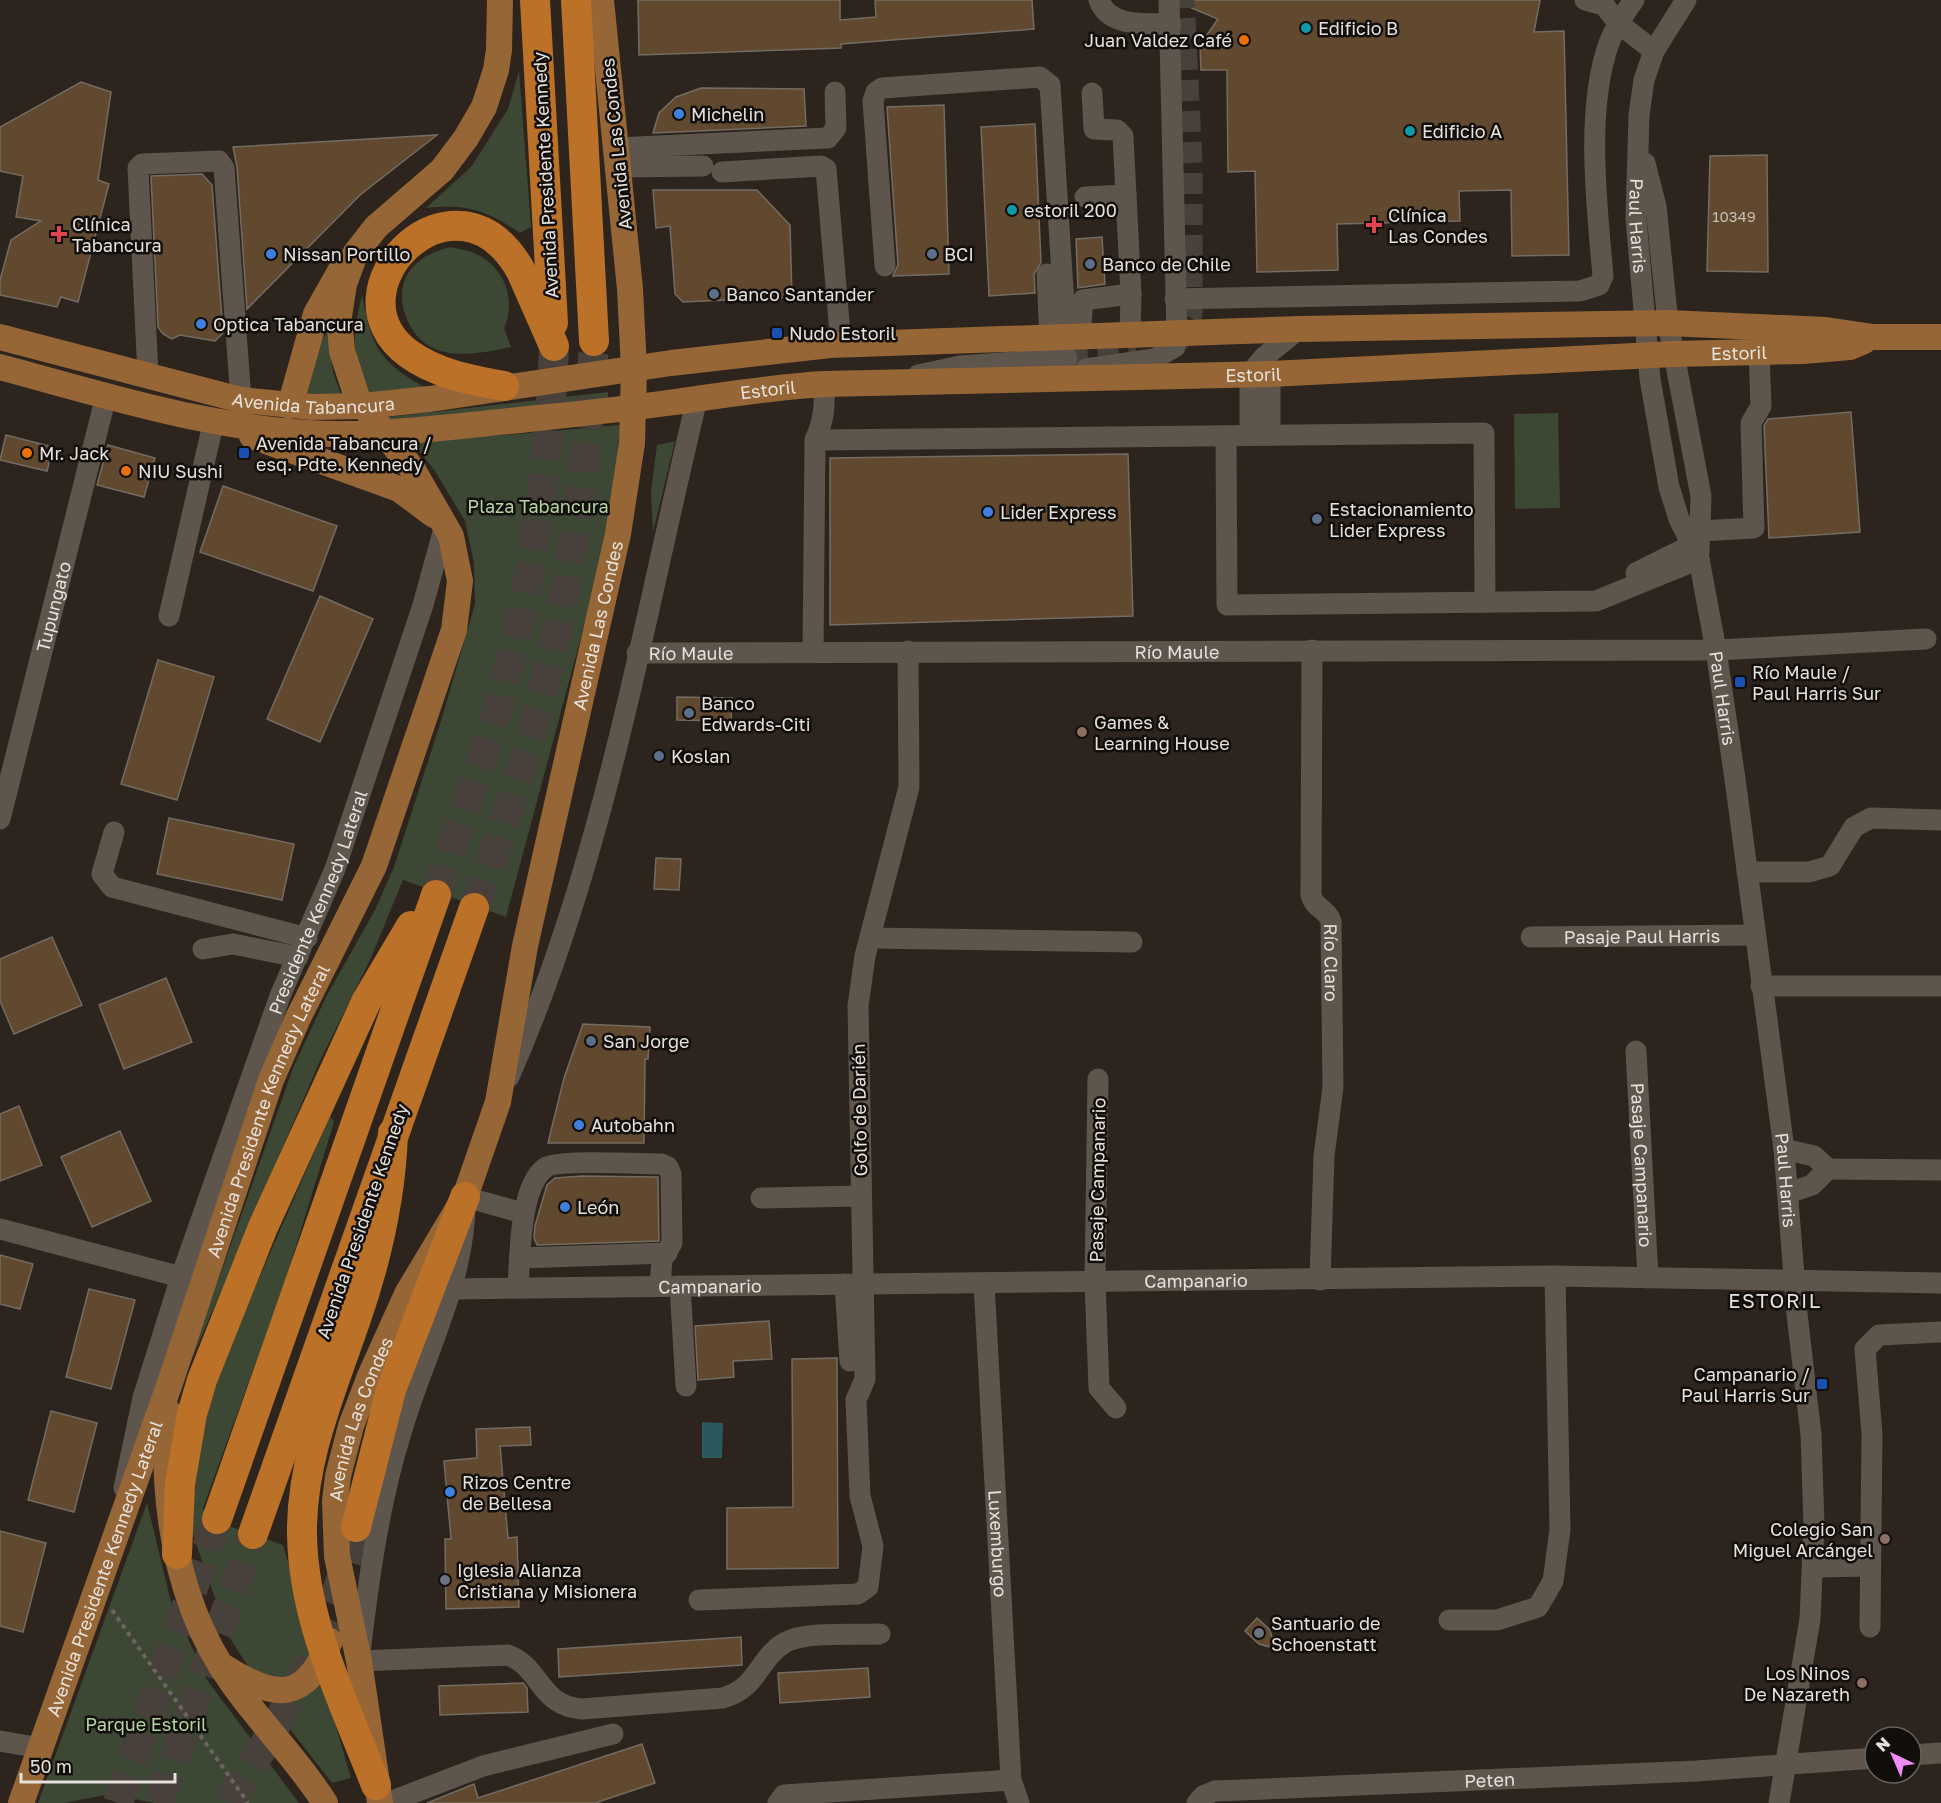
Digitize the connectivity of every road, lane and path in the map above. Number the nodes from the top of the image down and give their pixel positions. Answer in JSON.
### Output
{"nodes":[{"id":1,"x":500,"y":0,"type":"edge"},
{"id":2,"x":535,"y":0,"type":"edge"},
{"id":3,"x":576,"y":0,"type":"edge"},
{"id":4,"x":601,"y":0,"type":"edge"},
{"id":5,"x":1099,"y":0,"type":"edge"},
{"id":6,"x":1169,"y":0,"type":"edge"},
{"id":7,"x":1634,"y":0,"type":"edge"},
{"id":8,"x":1686,"y":0,"type":"edge"},
{"id":9,"x":1581,"y":1,"type":"edge"},
{"id":10,"x":1618,"y":23,"type":"junction"},
{"id":11,"x":1171,"y":24,"type":"junction"},
{"id":12,"x":1654,"y":51,"type":"junction"},
{"id":13,"x":835,"y":92,"type":"dead end"},
{"id":14,"x":1092,"y":93,"type":"dead end"},
{"id":15,"x":617,"y":157,"type":"junction"},
{"id":16,"x":1126,"y":195,"type":"junction"},
{"id":17,"x":1085,"y":197,"type":"dead end"},
{"id":18,"x":355,"y":254,"type":"junction"},
{"id":19,"x":885,"y":267,"type":"dead end"},
{"id":20,"x":1047,"y":274,"type":"dead end"},
{"id":21,"x":1131,"y":294,"type":"junction"},
{"id":22,"x":1175,"y":299,"type":"junction"},
{"id":23,"x":1656,"y":324,"type":"junction"},
{"id":24,"x":1299,"y":329,"type":"junction"},
{"id":25,"x":1130,"y":334,"type":"junction"},
{"id":26,"x":1177,"y":334,"type":"junction"},
{"id":27,"x":0,"y":337,"type":"edge"},
{"id":28,"x":1873,"y":337,"type":"junction"},
{"id":29,"x":1941,"y":338,"type":"edge"},
{"id":30,"x":594,"y":340,"type":"tunnel mouth"},
{"id":31,"x":841,"y":345,"type":"junction"},
{"id":32,"x":1064,"y":349,"type":"junction"},
{"id":33,"x":1759,"y":352,"type":"junction"},
{"id":34,"x":1674,"y":354,"type":"junction"},
{"id":35,"x":1647,"y":355,"type":"junction"},
{"id":36,"x":0,"y":367,"type":"edge"},
{"id":37,"x":634,"y":369,"type":"junction"},
{"id":38,"x":1260,"y":374,"type":"junction"},
{"id":39,"x":148,"y":376,"type":"junction"},
{"id":40,"x":824,"y":384,"type":"junction"},
{"id":41,"x":504,"y":386,"type":"junction"},
{"id":42,"x":106,"y":396,"type":"junction"},
{"id":43,"x":697,"y":399,"type":"junction"},
{"id":44,"x":240,"y":400,"type":"junction"},
{"id":45,"x":290,"y":406,"type":"junction"},
{"id":46,"x":363,"y":406,"type":"junction"},
{"id":47,"x":633,"y":407,"type":"junction"},
{"id":48,"x":218,"y":420,"type":"junction"},
{"id":49,"x":386,"y":433,"type":"junction"},
{"id":50,"x":1260,"y":435,"type":"junction"},
{"id":51,"x":1226,"y":436,"type":"junction"},
{"id":52,"x":814,"y":440,"type":"junction"},
{"id":53,"x":445,"y":525,"type":"junction"},
{"id":54,"x":1698,"y":545,"type":"junction"},
{"id":55,"x":1485,"y":602,"type":"junction"},
{"id":56,"x":169,"y":616,"type":"dead end"},
{"id":57,"x":1926,"y":639,"type":"dead end"},
{"id":58,"x":1312,"y":650,"type":"junction"},
{"id":59,"x":1716,"y":650,"type":"junction"},
{"id":60,"x":908,"y":651,"type":"junction"},
{"id":61,"x":813,"y":652,"type":"junction"},
{"id":62,"x":637,"y":654,"type":"junction"},
{"id":63,"x":0,"y":819,"type":"edge"},
{"id":64,"x":1941,"y":820,"type":"edge"},
{"id":65,"x":114,"y":832,"type":"dead end"},
{"id":66,"x":1747,"y":872,"type":"junction"},
{"id":67,"x":436,"y":895,"type":"tunnel mouth"},
{"id":68,"x":474,"y":908,"type":"tunnel mouth"},
{"id":69,"x":411,"y":926,"type":"dead end"},
{"id":70,"x":1754,"y":935,"type":"junction"},
{"id":71,"x":1531,"y":937,"type":"dead end"},
{"id":72,"x":870,"y":938,"type":"junction"},
{"id":73,"x":1132,"y":942,"type":"dead end"},
{"id":74,"x":303,"y":947,"type":"junction"},
{"id":75,"x":203,"y":949,"type":"dead end"},
{"id":76,"x":1761,"y":986,"type":"junction"},
{"id":77,"x":1941,"y":986,"type":"edge"},
{"id":78,"x":1636,"y":1051,"type":"dead end"},
{"id":79,"x":1098,"y":1079,"type":"dead end"},
{"id":80,"x":498,"y":1102,"type":"junction"},
{"id":81,"x":393,"y":1133,"type":"junction"},
{"id":82,"x":1784,"y":1149,"type":"junction"},
{"id":83,"x":1828,"y":1169,"type":"junction"},
{"id":84,"x":1941,"y":1170,"type":"edge"},
{"id":85,"x":1788,"y":1192,"type":"junction"},
{"id":86,"x":860,"y":1196,"type":"junction"},
{"id":87,"x":465,"y":1197,"type":"junction"},
{"id":88,"x":761,"y":1198,"type":"dead end"},
{"id":89,"x":523,"y":1213,"type":"junction"},
{"id":90,"x":0,"y":1229,"type":"edge"},
{"id":91,"x":668,"y":1253,"type":"junction"},
{"id":92,"x":520,"y":1258,"type":"junction"},
{"id":93,"x":1555,"y":1276,"type":"junction"},
{"id":94,"x":181,"y":1277,"type":"junction"},
{"id":95,"x":1648,"y":1278,"type":"junction"},
{"id":96,"x":1320,"y":1280,"type":"junction"},
{"id":97,"x":1095,"y":1281,"type":"junction"},
{"id":98,"x":1795,"y":1282,"type":"junction"},
{"id":99,"x":984,"y":1283,"type":"junction"},
{"id":100,"x":1941,"y":1283,"type":"edge"},
{"id":101,"x":853,"y":1284,"type":"junction"},
{"id":102,"x":670,"y":1286,"type":"junction"},
{"id":103,"x":519,"y":1288,"type":"junction"},
{"id":104,"x":450,"y":1289,"type":"junction"},
{"id":105,"x":1941,"y":1332,"type":"edge"},
{"id":106,"x":850,"y":1361,"type":"dead end"},
{"id":107,"x":171,"y":1380,"type":"junction"},
{"id":108,"x":686,"y":1386,"type":"dead end"},
{"id":109,"x":1116,"y":1408,"type":"dead end"},
{"id":110,"x":217,"y":1519,"type":"tunnel mouth"},
{"id":111,"x":119,"y":1521,"type":"junction"},
{"id":112,"x":356,"y":1527,"type":"tunnel mouth"},
{"id":113,"x":253,"y":1534,"type":"tunnel mouth"},
{"id":114,"x":177,"y":1554,"type":"junction"},
{"id":115,"x":1869,"y":1566,"type":"junction"},
{"id":116,"x":1813,"y":1568,"type":"junction"},
{"id":117,"x":340,"y":1576,"type":"junction"},
{"id":118,"x":96,"y":1590,"type":"junction"},
{"id":119,"x":699,"y":1599,"type":"dead end"},
{"id":120,"x":1449,"y":1620,"type":"dead end"},
{"id":121,"x":1870,"y":1627,"type":"dead end"},
{"id":122,"x":880,"y":1634,"type":"dead end"},
{"id":123,"x":325,"y":1653,"type":"junction"},
{"id":124,"x":359,"y":1661,"type":"junction"},
{"id":125,"x":219,"y":1663,"type":"junction"},
{"id":126,"x":613,"y":1734,"type":"dead end"},
{"id":127,"x":0,"y":1741,"type":"edge"},
{"id":128,"x":41,"y":1748,"type":"junction"},
{"id":129,"x":1941,"y":1753,"type":"edge"},
{"id":130,"x":1923,"y":1754,"type":"edge"},
{"id":131,"x":1863,"y":1759,"type":"edge"},
{"id":132,"x":1786,"y":1765,"type":"junction"},
{"id":133,"x":1011,"y":1780,"type":"junction"},
{"id":134,"x":1349,"y":1794,"type":"edge"},
{"id":135,"x":381,"y":1797,"type":"edge"},
{"id":136,"x":21,"y":1803,"type":"edge"},
{"id":137,"x":248,"y":1803,"type":"edge"},
{"id":138,"x":325,"y":1803,"type":"edge"},
{"id":139,"x":778,"y":1803,"type":"edge"},
{"id":140,"x":1020,"y":1803,"type":"edge"},
{"id":141,"x":1197,"y":1803,"type":"edge"},
{"id":142,"x":1779,"y":1803,"type":"edge"}],
"edges":[{"from":1,"to":18,"type":"main road"},
{"from":2,"to":41,"type":"highway","name":"Avenida Presidente Kennedy"},
{"from":3,"to":30,"type":"highway"},
{"from":4,"to":15,"type":"main road","name":"Avenida Las Condes"},
{"from":5,"to":11,"type":"street"},
{"from":6,"to":11,"type":"street"},
{"from":7,"to":10,"type":"street"},
{"from":8,"to":12,"type":"street","name":"Paul Harris"},
{"from":9,"to":10,"type":"street"},
{"from":10,"to":12,"type":"street"},
{"from":10,"to":22,"type":"street"},
{"from":11,"to":22,"type":"street"},
{"from":12,"to":23,"type":"street","name":"Paul Harris"},
{"from":13,"to":15,"type":"street"},
{"from":14,"to":16,"type":"street"},
{"from":15,"to":31,"type":"street"},
{"from":15,"to":37,"type":"main road","name":"Avenida Las Condes"},
{"from":16,"to":17,"type":"street"},
{"from":16,"to":21,"type":"street"},
{"from":18,"to":45,"type":"main road"},
{"from":18,"to":46,"type":"main road"},
{"from":19,"to":32,"type":"street"},
{"from":20,"to":32,"type":"street"},
{"from":21,"to":25,"type":"street"},
{"from":21,"to":32,"type":"street"},
{"from":22,"to":26,"type":"street"},
{"from":23,"to":24,"type":"main road","name":"Estoril"},
{"from":23,"to":28,"type":"main road","name":"Estoril"},
{"from":23,"to":34,"type":"street","name":"Paul Harris"},
{"from":23,"to":35,"type":"street","name":"Paul Harris"},
{"from":24,"to":26,"type":"main road","name":"Estoril"},
{"from":24,"to":38,"type":"street"},
{"from":25,"to":26,"type":"main road","name":"Estoril"},
{"from":25,"to":32,"type":"main road","name":"Estoril"},
{"from":26,"to":32,"type":"street"},
{"from":27,"to":39,"type":"main road","name":"Avenida Tabancura"},
{"from":28,"to":29,"type":"main road","name":"Estoril"},
{"from":28,"to":33,"type":"main road","name":"Estoril"},
{"from":31,"to":32,"type":"main road","name":"Estoril"},
{"from":31,"to":37,"type":"main road","name":"Estoril"},
{"from":32,"to":38,"type":"main road","name":"Estoril"},
{"from":32,"to":40,"type":"main road","name":"Estoril"},
{"from":33,"to":34,"type":"main road","name":"Estoril"},
{"from":33,"to":54,"type":"street"},
{"from":34,"to":35,"type":"main road","name":"Estoril"},
{"from":34,"to":54,"type":"street","name":"Paul Harris"},
{"from":35,"to":38,"type":"main road","name":"Estoril"},
{"from":35,"to":54,"type":"street","name":"Paul Harris"},
{"from":36,"to":42,"type":"main road","name":"Avenida Tabancura"},
{"from":37,"to":41,"type":"main road","name":"Avenida Tabancura"},
{"from":37,"to":47,"type":"main road","name":"Avenida Las Condes"},
{"from":38,"to":50,"type":"street"},
{"from":39,"to":44,"type":"main road","name":"Avenida Tabancura"},
{"from":39,"to":44,"type":"street"},
{"from":40,"to":43,"type":"main road","name":"Estoril"},
{"from":40,"to":52,"type":"street"},
{"from":41,"to":46,"type":"main road","name":"Avenida Tabancura"},
{"from":42,"to":48,"type":"main road","name":"Avenida Tabancura"},
{"from":42,"to":63,"type":"street","name":"Tupungato"},
{"from":43,"to":47,"type":"main road","name":"Estoril"},
{"from":43,"to":62,"type":"street","name":"Avenida Las Condes"},
{"from":44,"to":45,"type":"main road","name":"Avenida Tabancura"},
{"from":45,"to":46,"type":"main road","name":"Avenida Tabancura"},
{"from":46,"to":49,"type":"main road"},
{"from":47,"to":49,"type":"main road","name":"Avenida Tabancura"},
{"from":47,"to":80,"type":"main road","name":"Avenida Las Condes"},
{"from":48,"to":49,"type":"main road","name":"Avenida Tabancura"},
{"from":48,"to":53,"type":"main road"},
{"from":48,"to":56,"type":"street"},
{"from":49,"to":53,"type":"main road","name":"Avenida Presidente Kennedy Lateral"},
{"from":50,"to":51,"type":"street"},
{"from":50,"to":55,"type":"street"},
{"from":51,"to":52,"type":"street"},
{"from":51,"to":55,"type":"street"},
{"from":52,"to":61,"type":"street"},
{"from":53,"to":74,"type":"street","name":"Presidente Kennedy Lateral"},
{"from":53,"to":107,"type":"main road","name":"Avenida Presidente Kennedy Lateral"},
{"from":54,"to":55,"type":"street"},
{"from":54,"to":59,"type":"street","name":"Paul Harris"},
{"from":57,"to":59,"type":"street"},
{"from":58,"to":59,"type":"street","name":"Río Maule"},
{"from":58,"to":60,"type":"street","name":"Río Maule"},
{"from":58,"to":96,"type":"street","name":"Río Claro"},
{"from":59,"to":66,"type":"street","name":"Paul Harris"},
{"from":60,"to":61,"type":"street","name":"Río Maule"},
{"from":60,"to":72,"type":"street","name":"Golfo de Darién"},
{"from":61,"to":62,"type":"street","name":"Río Maule"},
{"from":62,"to":80,"type":"street","name":"Avenida Las Condes"},
{"from":64,"to":66,"type":"street"},
{"from":65,"to":74,"type":"street"},
{"from":66,"to":70,"type":"street","name":"Paul Harris"},
{"from":67,"to":110,"type":"highway"},
{"from":68,"to":81,"type":"highway","name":"Avenida Presidente Kennedy"},
{"from":69,"to":114,"type":"highway"},
{"from":70,"to":71,"type":"street","name":"Pasaje Paul Harris"},
{"from":70,"to":76,"type":"street","name":"Paul Harris"},
{"from":72,"to":73,"type":"street"},
{"from":72,"to":86,"type":"street","name":"Golfo de Darién"},
{"from":74,"to":75,"type":"street"},
{"from":74,"to":94,"type":"street","name":"Presidente Kennedy Lateral"},
{"from":76,"to":77,"type":"street"},
{"from":76,"to":82,"type":"street","name":"Paul Harris"},
{"from":78,"to":95,"type":"street","name":"Pasaje Campanario"},
{"from":79,"to":97,"type":"street","name":"Pasaje Campanario"},
{"from":80,"to":87,"type":"main road","name":"Avenida Las Condes"},
{"from":81,"to":113,"type":"highway","name":"Avenida Presidente Kennedy"},
{"from":81,"to":123,"type":"highway"},
{"from":82,"to":83,"type":"street"},
{"from":82,"to":85,"type":"street","name":"Paul Harris"},
{"from":83,"to":84,"type":"street"},
{"from":83,"to":85,"type":"street"},
{"from":85,"to":98,"type":"street","name":"Paul Harris"},
{"from":86,"to":88,"type":"street"},
{"from":86,"to":101,"type":"street","name":"Golfo de Darién"},
{"from":87,"to":89,"type":"street"},
{"from":87,"to":104,"type":"street","name":"Avenida Las Condes"},
{"from":87,"to":112,"type":"highway"},
{"from":87,"to":117,"type":"main road","name":"Avenida Las Condes"},
{"from":89,"to":91,"type":"street"},
{"from":89,"to":92,"type":"street"},
{"from":90,"to":94,"type":"street"},
{"from":91,"to":92,"type":"street"},
{"from":91,"to":102,"type":"street"},
{"from":92,"to":103,"type":"street"},
{"from":93,"to":95,"type":"street","name":"Campanario"},
{"from":93,"to":96,"type":"street","name":"Campanario"},
{"from":93,"to":120,"type":"street"},
{"from":94,"to":111,"type":"street","name":"Presidente Kennedy Lateral"},
{"from":95,"to":98,"type":"street","name":"Campanario"},
{"from":96,"to":97,"type":"street","name":"Campanario"},
{"from":97,"to":99,"type":"street","name":"Campanario"},
{"from":97,"to":109,"type":"street","name":"Pasaje Campanario"},
{"from":98,"to":100,"type":"street","name":"Campanario"},
{"from":98,"to":116,"type":"street","name":"Paul Harris"},
{"from":99,"to":101,"type":"street","name":"Campanario"},
{"from":99,"to":133,"type":"street","name":"Luxemburgo"},
{"from":101,"to":102,"type":"street","name":"Campanario"},
{"from":101,"to":106,"type":"street"},
{"from":101,"to":119,"type":"street"},
{"from":102,"to":103,"type":"street","name":"Campanario"},
{"from":102,"to":108,"type":"street"},
{"from":103,"to":104,"type":"street","name":"Campanario"},
{"from":104,"to":124,"type":"street","name":"Avenida Las Condes"},
{"from":105,"to":115,"type":"street"},
{"from":107,"to":111,"type":"main road","name":"Avenida Presidente Kennedy Lateral"},
{"from":107,"to":114,"type":"main road"},
{"from":111,"to":118,"type":"main road","name":"Avenida Presidente Kennedy Lateral"},
{"from":114,"to":125,"type":"main road"},
{"from":115,"to":116,"type":"street"},
{"from":115,"to":121,"type":"street"},
{"from":116,"to":132,"type":"street","name":"Paul Harris"},
{"from":117,"to":123,"type":"main road"},
{"from":117,"to":124,"type":"main road","name":"Avenida Las Condes"},
{"from":118,"to":128,"type":"main road","name":"Avenida Presidente Kennedy Lateral"},
{"from":118,"to":137,"type":"path"},
{"from":122,"to":124,"type":"street"},
{"from":123,"to":125,"type":"main road"},
{"from":123,"to":135,"type":"highway"},
{"from":124,"to":135,"type":"main road","name":"Avenida Las Condes"},
{"from":125,"to":138,"type":"main road"},
{"from":126,"to":135,"type":"street"},
{"from":127,"to":128,"type":"street"},
{"from":128,"to":136,"type":"main road","name":"Avenida Presidente Kennedy Lateral"},
{"from":129,"to":130,"type":"street"},
{"from":131,"to":132,"type":"street","name":"Peten"},
{"from":132,"to":134,"type":"street","name":"Peten"},
{"from":132,"to":142,"type":"street","name":"Paul Harris"},
{"from":133,"to":139,"type":"street"},
{"from":133,"to":140,"type":"street","name":"Luxemburgo"},
{"from":134,"to":141,"type":"street","name":"Peten"}]}
